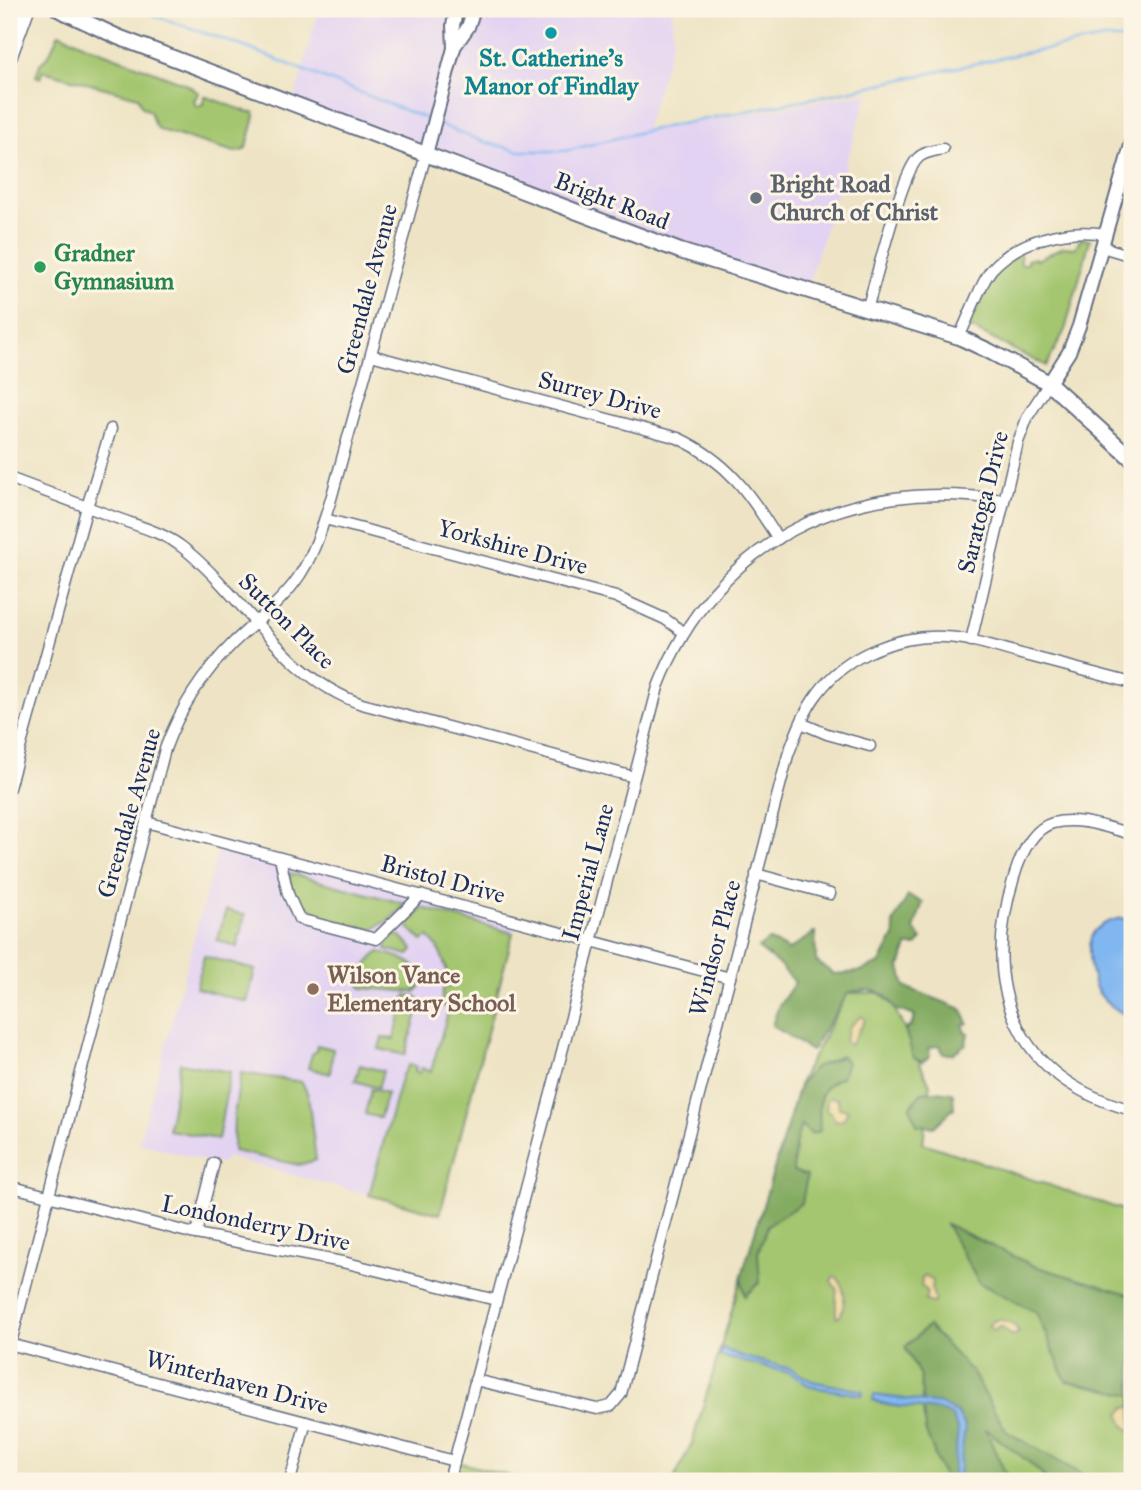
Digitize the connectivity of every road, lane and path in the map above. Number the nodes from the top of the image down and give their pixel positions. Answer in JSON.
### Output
{"nodes":[{"id":1,"x":21,"y":9,"type":"edge"},
{"id":2,"x":29,"y":9,"type":"edge"},
{"id":3,"x":58,"y":9,"type":"edge"},
{"id":4,"x":457,"y":9,"type":"edge"},
{"id":5,"x":474,"y":9,"type":"edge"},
{"id":6,"x":9,"y":45,"type":"edge"},
{"id":7,"x":454,"y":48,"type":"junction"},
{"id":8,"x":9,"y":64,"type":"edge"},
{"id":9,"x":1132,"y":142,"type":"edge"},
{"id":10,"x":943,"y":149,"type":"dead end"},
{"id":11,"x":426,"y":154,"type":"junction"},
{"id":12,"x":1106,"y":233,"type":"junction"},
{"id":13,"x":1102,"y":247,"type":"junction"},
{"id":14,"x":1132,"y":256,"type":"edge"},
{"id":15,"x":867,"y":309,"type":"junction"},
{"id":16,"x":959,"y":338,"type":"junction"},
{"id":17,"x":371,"y":355,"type":"junction"},
{"id":18,"x":1049,"y":383,"type":"junction"},
{"id":19,"x":111,"y":429,"type":"dead end"},
{"id":20,"x":1132,"y":458,"type":"edge"},
{"id":21,"x":9,"y":478,"type":"edge"},
{"id":22,"x":1003,"y":500,"type":"junction"},
{"id":23,"x":87,"y":507,"type":"junction"},
{"id":24,"x":325,"y":519,"type":"junction"},
{"id":25,"x":778,"y":539,"type":"junction"},
{"id":26,"x":256,"y":622,"type":"junction"},
{"id":27,"x":683,"y":632,"type":"junction"},
{"id":28,"x":971,"y":640,"type":"junction"},
{"id":29,"x":1132,"y":683,"type":"edge"},
{"id":30,"x":801,"y":723,"type":"junction"},
{"id":31,"x":870,"y":746,"type":"dead end"},
{"id":32,"x":634,"y":777,"type":"junction"},
{"id":33,"x":9,"y":788,"type":"edge"},
{"id":34,"x":146,"y":822,"type":"junction"},
{"id":35,"x":1132,"y":834,"type":"edge"},
{"id":36,"x":280,"y":858,"type":"junction"},
{"id":37,"x":756,"y":874,"type":"junction"},
{"id":38,"x":830,"y":894,"type":"dead end"},
{"id":39,"x":421,"y":895,"type":"junction"},
{"id":40,"x":591,"y":940,"type":"junction"},
{"id":41,"x":730,"y":978,"type":"junction"},
{"id":42,"x":1132,"y":1110,"type":"edge"},
{"id":43,"x":214,"y":1163,"type":"dead end"},
{"id":44,"x":9,"y":1186,"type":"edge"},
{"id":45,"x":49,"y":1197,"type":"junction"},
{"id":46,"x":195,"y":1234,"type":"junction"},
{"id":47,"x":496,"y":1300,"type":"junction"},
{"id":48,"x":9,"y":1346,"type":"edge"},
{"id":49,"x":475,"y":1380,"type":"junction"},
{"id":50,"x":306,"y":1422,"type":"junction"},
{"id":51,"x":454,"y":1461,"type":"junction"},
{"id":52,"x":290,"y":1481,"type":"edge"},
{"id":53,"x":449,"y":1481,"type":"edge"}],
"edges":[{"from":1,"to":6,"type":"street"},
{"from":2,"to":8,"type":"street"},
{"from":3,"to":11,"type":"main road","name":"Bright Road"},
{"from":4,"to":7,"type":"street","name":"Greendale Avenue"},
{"from":5,"to":7,"type":"street","name":"Greendale Avenue"},
{"from":7,"to":11,"type":"street","name":"Greendale Avenue"},
{"from":9,"to":12,"type":"street","name":"Saratoga Drive"},
{"from":10,"to":15,"type":"street"},
{"from":11,"to":15,"type":"main road","name":"Bright Road"},
{"from":11,"to":17,"type":"street","name":"Greendale Avenue"},
{"from":12,"to":13,"type":"street","name":"Saratoga Drive"},
{"from":12,"to":16,"type":"street"},
{"from":13,"to":14,"type":"street"},
{"from":13,"to":18,"type":"street","name":"Saratoga Drive"},
{"from":15,"to":16,"type":"main road","name":"Bright Road"},
{"from":16,"to":18,"type":"main road","name":"Bright Road"},
{"from":17,"to":24,"type":"street","name":"Greendale Avenue"},
{"from":17,"to":25,"type":"street","name":"Surrey Drive"},
{"from":18,"to":20,"type":"main road","name":"Bright Road"},
{"from":18,"to":22,"type":"street","name":"Saratoga Drive"},
{"from":19,"to":23,"type":"street"},
{"from":21,"to":23,"type":"street","name":"Sutton Place"},
{"from":22,"to":25,"type":"street","name":"Imperial Lane"},
{"from":22,"to":28,"type":"street","name":"Saratoga Drive"},
{"from":23,"to":26,"type":"street","name":"Sutton Place"},
{"from":23,"to":33,"type":"street"},
{"from":24,"to":26,"type":"street","name":"Greendale Avenue"},
{"from":24,"to":27,"type":"street","name":"Yorkshire Drive"},
{"from":25,"to":27,"type":"street","name":"Imperial Lane"},
{"from":26,"to":32,"type":"street","name":"Sutton Place"},
{"from":26,"to":34,"type":"street","name":"Greendale Avenue"},
{"from":27,"to":32,"type":"street","name":"Imperial Lane"},
{"from":28,"to":29,"type":"street","name":"Windsor Place"},
{"from":28,"to":30,"type":"street","name":"Windsor Place"},
{"from":30,"to":31,"type":"street"},
{"from":30,"to":37,"type":"street","name":"Windsor Place"},
{"from":32,"to":40,"type":"street","name":"Imperial Lane"},
{"from":34,"to":36,"type":"street","name":"Bristol Drive"},
{"from":34,"to":45,"type":"street","name":"Greendale Avenue"},
{"from":35,"to":42,"type":"street"},
{"from":36,"to":39,"type":"street","name":"Bristol Drive"},
{"from":36,"to":39,"type":"street"},
{"from":37,"to":38,"type":"street"},
{"from":37,"to":41,"type":"street","name":"Windsor Place"},
{"from":39,"to":40,"type":"street","name":"Bristol Drive"},
{"from":40,"to":41,"type":"street","name":"Bristol Drive"},
{"from":40,"to":47,"type":"street","name":"Imperial Lane"},
{"from":41,"to":49,"type":"street","name":"Windsor Place"},
{"from":43,"to":46,"type":"street"},
{"from":44,"to":45,"type":"street","name":"Londonderry Drive"},
{"from":45,"to":46,"type":"street","name":"Londonderry Drive"},
{"from":45,"to":48,"type":"street","name":"Greendale Avenue"},
{"from":46,"to":47,"type":"street","name":"Londonderry Drive"},
{"from":47,"to":49,"type":"street","name":"Imperial Lane"},
{"from":48,"to":50,"type":"street","name":"Winterhaven Drive"},
{"from":49,"to":51,"type":"street","name":"Imperial Lane"},
{"from":50,"to":51,"type":"street","name":"Winterhaven Drive"},
{"from":50,"to":52,"type":"street"},
{"from":51,"to":53,"type":"street","name":"Imperial Lane"}]}
